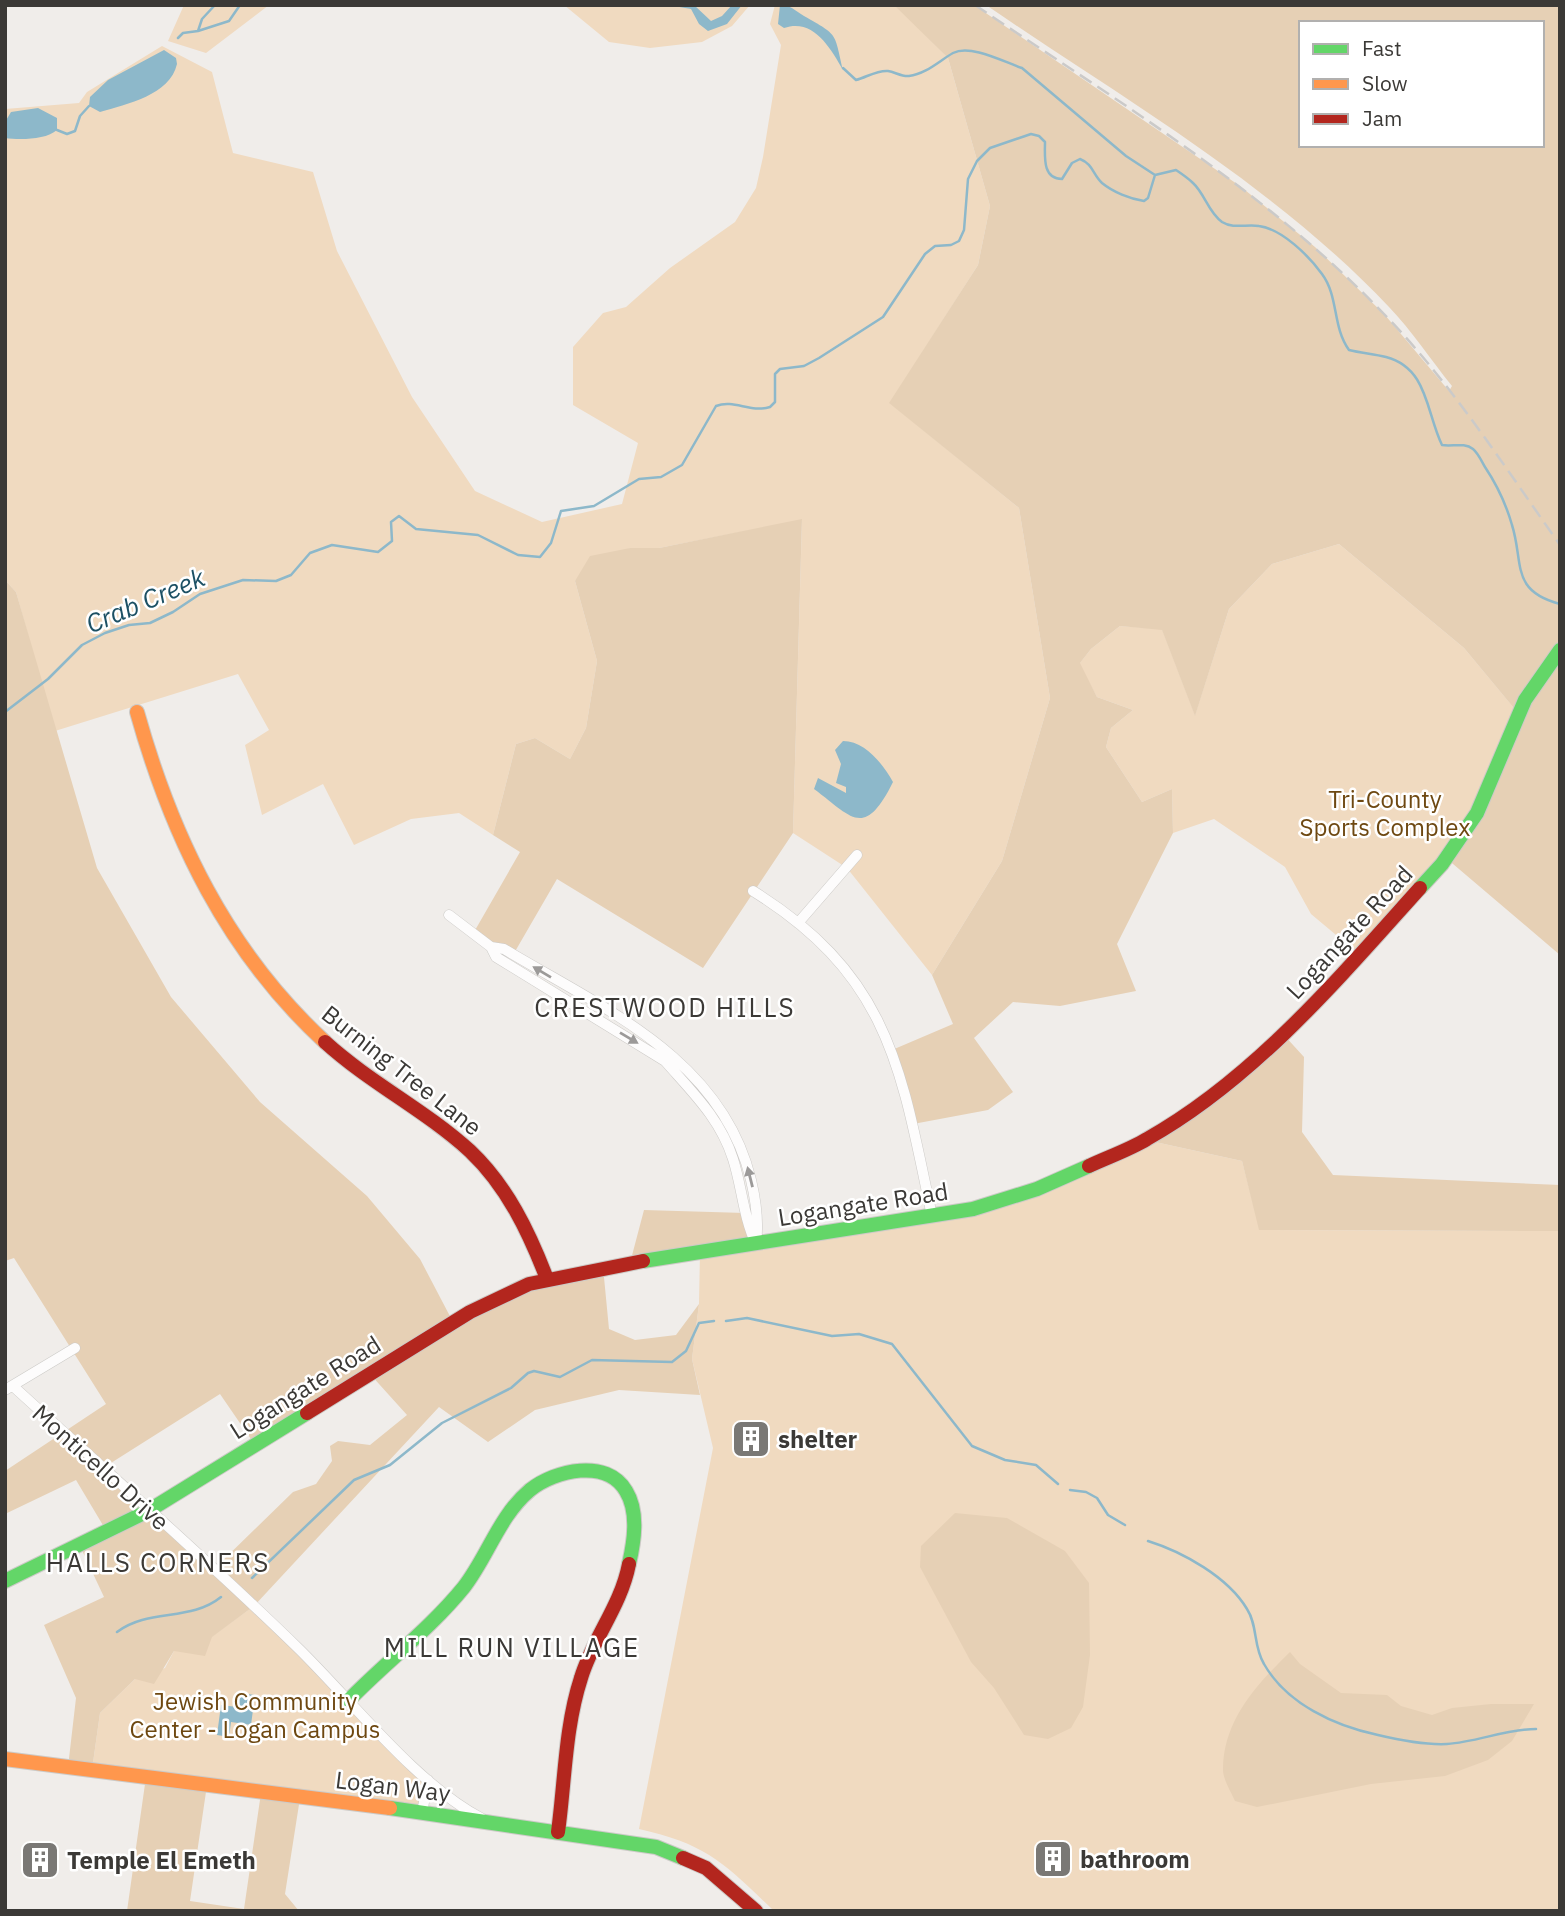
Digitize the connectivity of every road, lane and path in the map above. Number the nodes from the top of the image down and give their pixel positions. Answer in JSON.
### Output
{"nodes":[{"id":1,"x":1560,"y":650,"type":"edge"},
{"id":2,"x":137,"y":712,"type":"dead end"},
{"id":3,"x":857,"y":855,"type":"dead end"},
{"id":4,"x":753,"y":891,"type":"dead end"},
{"id":5,"x":449,"y":915,"type":"dead end"},
{"id":6,"x":798,"y":923,"type":"junction"},
{"id":7,"x":932,"y":1216,"type":"junction"},
{"id":8,"x":756,"y":1244,"type":"junction"},
{"id":9,"x":547,"y":1279,"type":"junction"},
{"id":10,"x":75,"y":1348,"type":"dead end"},
{"id":11,"x":9,"y":1389,"type":"edge"},
{"id":12,"x":148,"y":1511,"type":"junction"},
{"id":13,"x":5,"y":1581,"type":"edge"},
{"id":14,"x":349,"y":1699,"type":"junction"},
{"id":15,"x":5,"y":1759,"type":"edge"},
{"id":16,"x":428,"y":1780,"type":"junction"},
{"id":17,"x":422,"y":1813,"type":"junction"},
{"id":18,"x":486,"y":1821,"type":"junction"},
{"id":19,"x":558,"y":1832,"type":"junction"},
{"id":20,"x":756,"y":1911,"type":"edge"}],
"edges":[{"from":1,"to":7,"type":"street","name":"Logangate Road"},
{"from":2,"to":9,"type":"street","name":"Burning Tree Lane"},
{"from":3,"to":6,"type":"street"},
{"from":4,"to":6,"type":"street"},
{"from":5,"to":8,"type":"street"},
{"from":6,"to":7,"type":"street"},
{"from":7,"to":8,"type":"street","name":"Logangate Road"},
{"from":8,"to":9,"type":"street","name":"Logangate Road"},
{"from":9,"to":12,"type":"street","name":"Logangate Road"},
{"from":10,"to":11,"type":"street"},
{"from":11,"to":12,"type":"street","name":"Monticello Drive"},
{"from":12,"to":13,"type":"street","name":"Logangate Road"},
{"from":12,"to":14,"type":"street","name":"Monticello Drive"},
{"from":14,"to":16,"type":"street","name":"Monticello Drive"},
{"from":14,"to":19,"type":"street"},
{"from":15,"to":17,"type":"street","name":"Logan Way"},
{"from":16,"to":17,"type":"street"},
{"from":16,"to":18,"type":"street","name":"Monticello Drive"},
{"from":17,"to":18,"type":"street","name":"Logan Way"},
{"from":18,"to":19,"type":"street","name":"Logan Way"},
{"from":19,"to":20,"type":"street","name":"Logan Way"}]}
